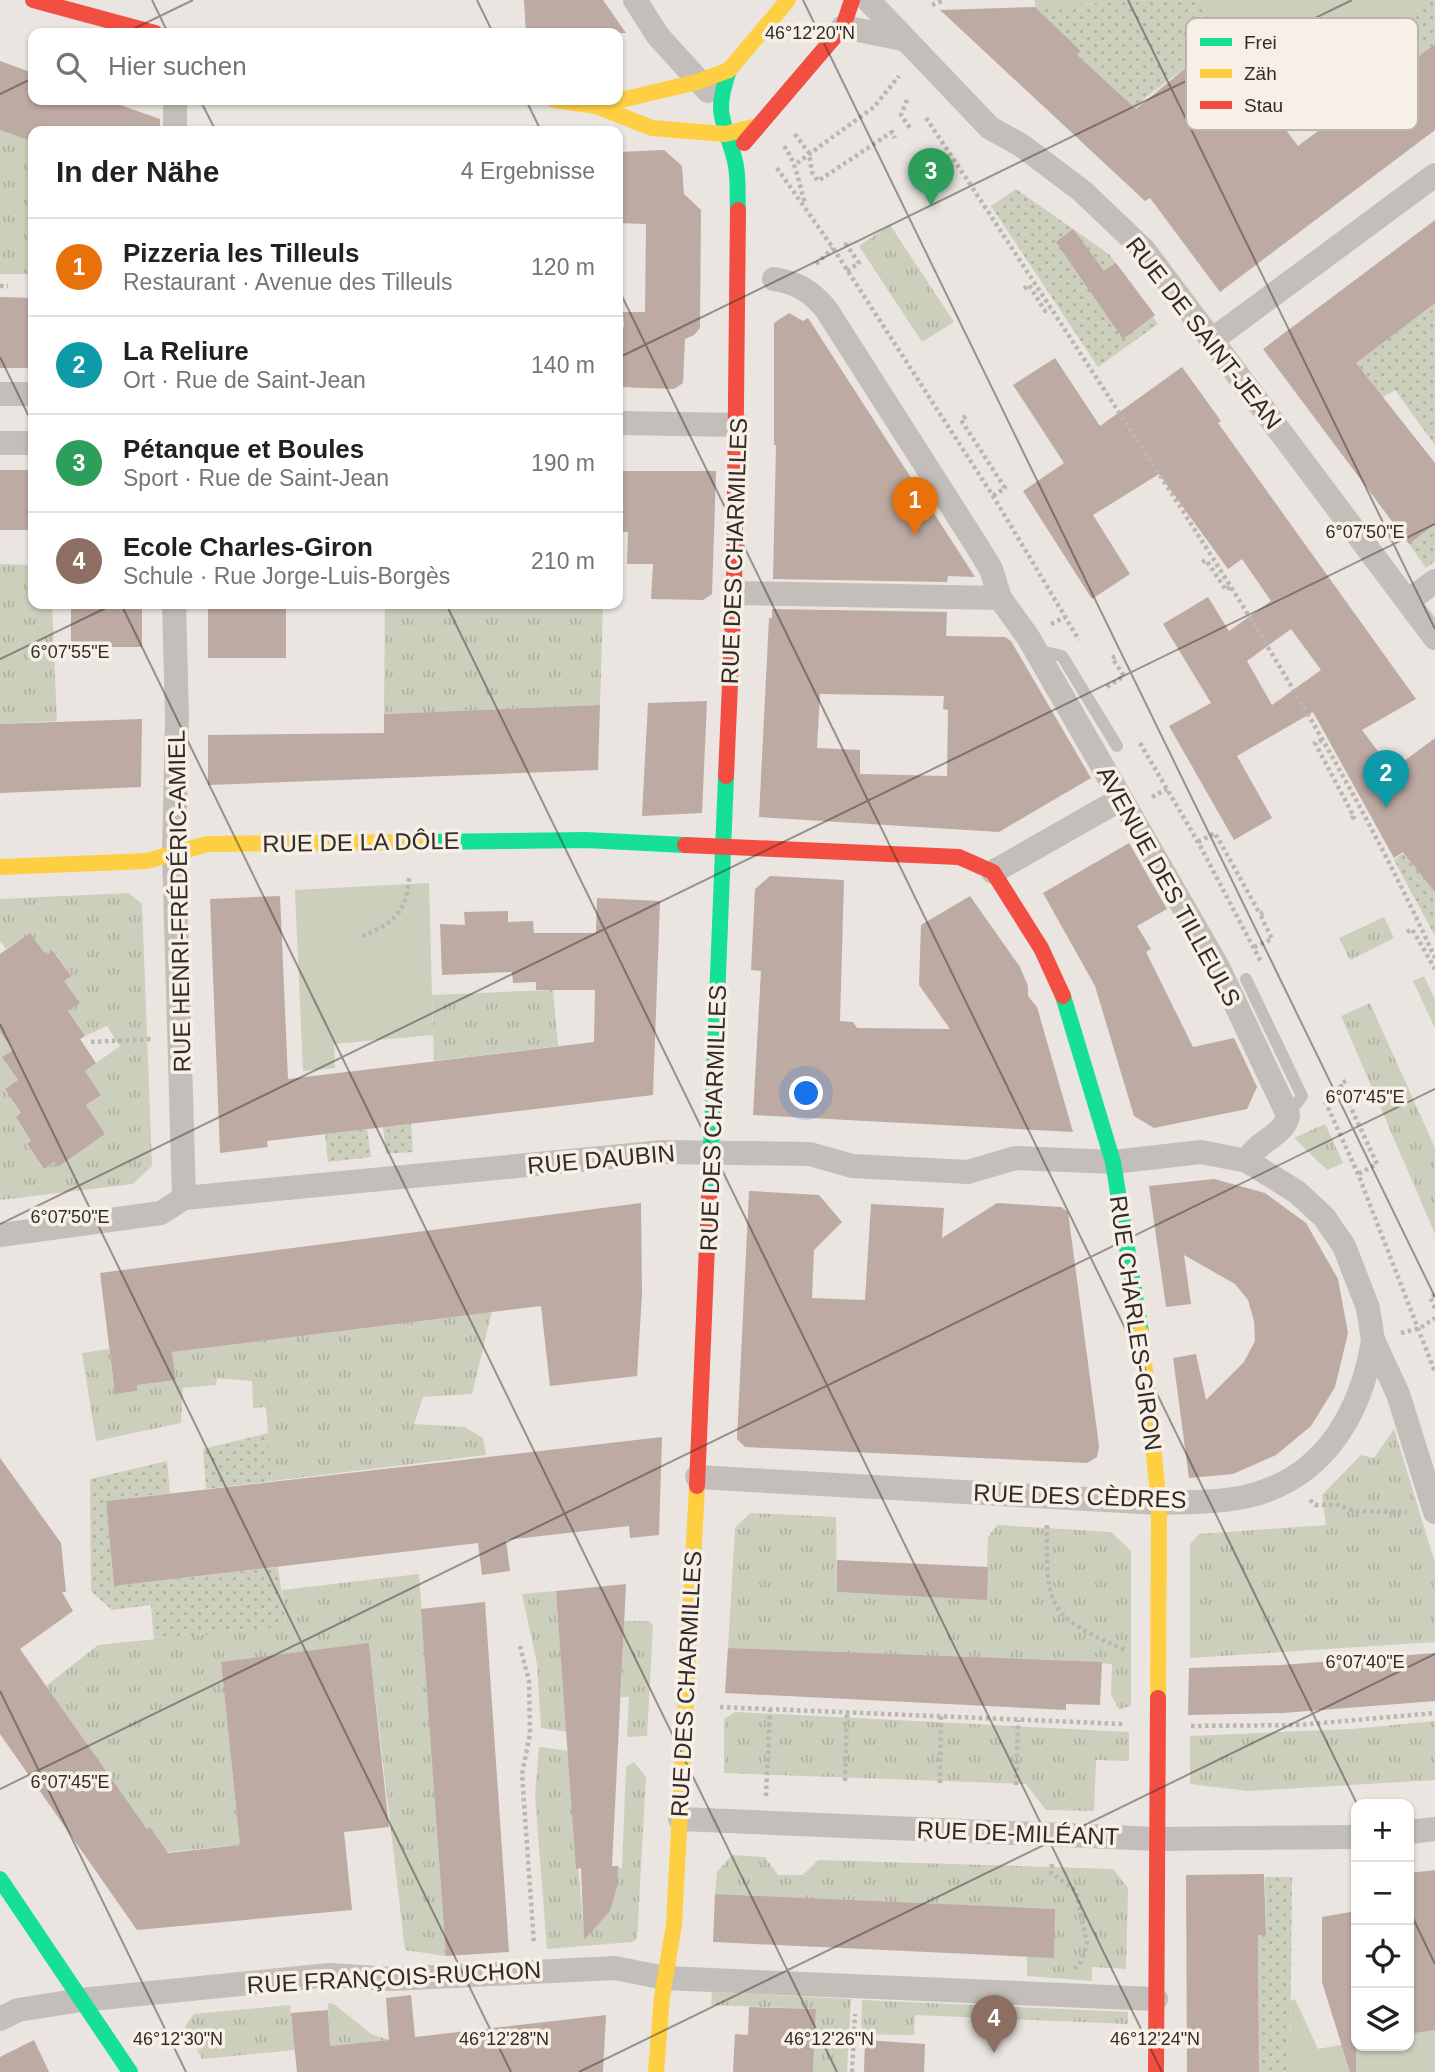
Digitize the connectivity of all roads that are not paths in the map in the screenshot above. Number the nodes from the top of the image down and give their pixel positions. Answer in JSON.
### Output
{"nodes":[{"id":1,"x":33,"y":0,"type":"edge"},
{"id":2,"x":635,"y":0,"type":"edge"},
{"id":3,"x":852,"y":0,"type":"edge"},
{"id":4,"x":868,"y":0,"type":"edge"},
{"id":5,"x":788,"y":1,"type":"edge"},
{"id":6,"x":843,"y":27,"type":"junction"},
{"id":7,"x":137,"y":28,"type":"edge"},
{"id":8,"x":903,"y":38,"type":"junction"},
{"id":9,"x":729,"y":70,"type":"junction"},
{"id":10,"x":697,"y":82,"type":"junction"},
{"id":11,"x":623,"y":100,"type":"edge"},
{"id":12,"x":719,"y":100,"type":"junction"},
{"id":13,"x":175,"y":105,"type":"edge"},
{"id":14,"x":589,"y":105,"type":"edge"},
{"id":15,"x":600,"y":105,"type":"edge"},
{"id":16,"x":596,"y":106,"type":"junction"},
{"id":17,"x":175,"y":126,"type":"edge"},
{"id":18,"x":757,"y":126,"type":"junction"},
{"id":19,"x":726,"y":134,"type":"junction"},
{"id":20,"x":736,"y":162,"type":"junction"},
{"id":21,"x":1435,"y":175,"type":"edge"},
{"id":22,"x":740,"y":277,"type":"junction"},
{"id":23,"x":774,"y":279,"type":"joint"},
{"id":24,"x":1212,"y":340,"type":"junction"},
{"id":25,"x":0,"y":394,"type":"edge"},
{"id":26,"x":28,"y":394,"type":"edge"},
{"id":27,"x":623,"y":423,"type":"edge"},
{"id":28,"x":738,"y":425,"type":"junction"},
{"id":29,"x":0,"y":443,"type":"edge"},
{"id":30,"x":28,"y":443,"type":"edge"},
{"id":31,"x":1435,"y":581,"type":"edge"},
{"id":32,"x":734,"y":593,"type":"junction"},
{"id":33,"x":1000,"y":598,"type":"junction"},
{"id":34,"x":1408,"y":601,"type":"junction"},
{"id":35,"x":174,"y":609,"type":"edge"},
{"id":36,"x":1435,"y":638,"type":"edge"},
{"id":37,"x":1036,"y":650,"type":"junction"},
{"id":38,"x":1116,"y":746,"type":"dead end"},
{"id":39,"x":1121,"y":799,"type":"junction"},
{"id":40,"x":724,"y":845,"type":"junction"},
{"id":41,"x":174,"y":854,"type":"junction"},
{"id":42,"x":0,"y":867,"type":"edge"},
{"id":43,"x":993,"y":872,"type":"junction"},
{"id":44,"x":1246,"y":979,"type":"dead end"},
{"id":45,"x":1288,"y":1115,"type":"junction"},
{"id":46,"x":712,"y":1152,"type":"junction"},
{"id":47,"x":1247,"y":1161,"type":"junction"},
{"id":48,"x":1113,"y":1162,"type":"junction"},
{"id":49,"x":184,"y":1198,"type":"junction"},
{"id":50,"x":0,"y":1235,"type":"edge"},
{"id":51,"x":1385,"y":1337,"type":"junction"},
{"id":52,"x":697,"y":1477,"type":"junction"},
{"id":53,"x":1159,"y":1503,"type":"junction"},
{"id":54,"x":1435,"y":1512,"type":"edge"},
{"id":55,"x":680,"y":1819,"type":"junction"},
{"id":56,"x":1435,"y":1829,"type":"edge"},
{"id":57,"x":1414,"y":1831,"type":"edge"},
{"id":58,"x":1351,"y":1837,"type":"edge"},
{"id":59,"x":1158,"y":1839,"type":"junction"},
{"id":60,"x":0,"y":1879,"type":"edge"},
{"id":61,"x":665,"y":1978,"type":"junction"},
{"id":62,"x":1156,"y":1999,"type":"junction"},
{"id":63,"x":81,"y":2000,"type":"junction"},
{"id":64,"x":0,"y":2019,"type":"edge"},
{"id":65,"x":130,"y":2072,"type":"edge"},
{"id":66,"x":656,"y":2072,"type":"edge"},
{"id":67,"x":1156,"y":2072,"type":"edge"}],
"edges":[{"from":1,"to":7,"type":"street"},
{"from":2,"to":10,"type":"street"},
{"from":3,"to":6,"type":"street"},
{"from":4,"to":8,"type":"street","name":"RUE DE SAINT-JEAN"},
{"from":5,"to":9,"type":"street"},
{"from":6,"to":8,"type":"street"},
{"from":6,"to":18,"type":"street"},
{"from":8,"to":24,"type":"street","name":"RUE DE SAINT-JEAN"},
{"from":9,"to":10,"type":"street"},
{"from":9,"to":12,"type":"street"},
{"from":10,"to":11,"type":"street"},
{"from":10,"to":12,"type":"street"},
{"from":12,"to":19,"type":"street","name":"RUE DES CHARMILLES"},
{"from":13,"to":17,"type":"street"},
{"from":14,"to":16,"type":"street"},
{"from":15,"to":16,"type":"street"},
{"from":16,"to":19,"type":"street"},
{"from":18,"to":19,"type":"street"},
{"from":18,"to":20,"type":"street"},
{"from":19,"to":20,"type":"street","name":"RUE DES CHARMILLES"},
{"from":20,"to":22,"type":"street","name":"RUE DES CHARMILLES"},
{"from":21,"to":24,"type":"street"},
{"from":22,"to":23,"type":"lane"},
{"from":22,"to":28,"type":"street","name":"RUE DES CHARMILLES"},
{"from":23,"to":33,"type":"street","name":"AVENUE DES TILLEULS"},
{"from":24,"to":34,"type":"street","name":"RUE DE SAINT-JEAN"},
{"from":25,"to":26,"type":"street"},
{"from":27,"to":28,"type":"street"},
{"from":28,"to":32,"type":"street","name":"RUE DES CHARMILLES"},
{"from":29,"to":30,"type":"street"},
{"from":31,"to":34,"type":"street"},
{"from":32,"to":33,"type":"street"},
{"from":32,"to":40,"type":"street","name":"RUE DES CHARMILLES"},
{"from":33,"to":37,"type":"street","name":"AVENUE DES TILLEULS"},
{"from":34,"to":36,"type":"street","name":"RUE DE SAINT-JEAN"},
{"from":35,"to":41,"type":"street","name":"RUE HENRI-FRÉDÉRIC-AMIEL"},
{"from":37,"to":38,"type":"lane"},
{"from":37,"to":39,"type":"street","name":"AVENUE DES TILLEULS"},
{"from":39,"to":43,"type":"street"},
{"from":39,"to":45,"type":"street","name":"AVENUE DES TILLEULS"},
{"from":40,"to":41,"type":"street","name":"RUE DE LA DÔLE"},
{"from":40,"to":43,"type":"street"},
{"from":40,"to":46,"type":"street","name":"RUE DES CHARMILLES"},
{"from":41,"to":42,"type":"street","name":"RUE DE LA DÔLE"},
{"from":41,"to":49,"type":"street","name":"RUE HENRI-FRÉDÉRIC-AMIEL"},
{"from":43,"to":48,"type":"street","name":"RUE CHARLES-GIRON"},
{"from":44,"to":45,"type":"lane"},
{"from":45,"to":47,"type":"street"},
{"from":46,"to":48,"type":"street","name":"RUE DAUBIN"},
{"from":46,"to":49,"type":"street","name":"RUE DAUBIN"},
{"from":46,"to":52,"type":"street","name":"RUE DES CHARMILLES"},
{"from":47,"to":48,"type":"street","name":"RUE DAUBIN"},
{"from":47,"to":51,"type":"street"},
{"from":48,"to":53,"type":"street","name":"RUE CHARLES-GIRON"},
{"from":49,"to":50,"type":"street","name":"RUE DAUBIN"},
{"from":51,"to":53,"type":"street","name":"RUE DES CÈDRES"},
{"from":51,"to":54,"type":"street"},
{"from":52,"to":53,"type":"street","name":"RUE DES CÈDRES"},
{"from":52,"to":55,"type":"street","name":"RUE DES CHARMILLES"},
{"from":53,"to":59,"type":"street","name":"RUE CHARLES-GIRON"},
{"from":55,"to":59,"type":"street","name":"RUE DE-MILÉANT"},
{"from":55,"to":61,"type":"street","name":"RUE DES CHARMILLES"},
{"from":56,"to":57,"type":"street"},
{"from":58,"to":59,"type":"street","name":"RUE DE-MILÉANT"},
{"from":59,"to":62,"type":"street","name":"RUE CHARLES-GIRON"},
{"from":60,"to":63,"type":"street"},
{"from":61,"to":62,"type":"street","name":"RUE FRANÇOIS-RUCHON"},
{"from":61,"to":63,"type":"street","name":"RUE FRANÇOIS-RUCHON"},
{"from":61,"to":66,"type":"street","name":"RUE DES CHARMILLES"},
{"from":62,"to":67,"type":"street","name":"RUE CHARLES-GIRON"},
{"from":63,"to":64,"type":"street","name":"RUE FRANÇOIS-RUCHON"},
{"from":63,"to":65,"type":"street"}]}
